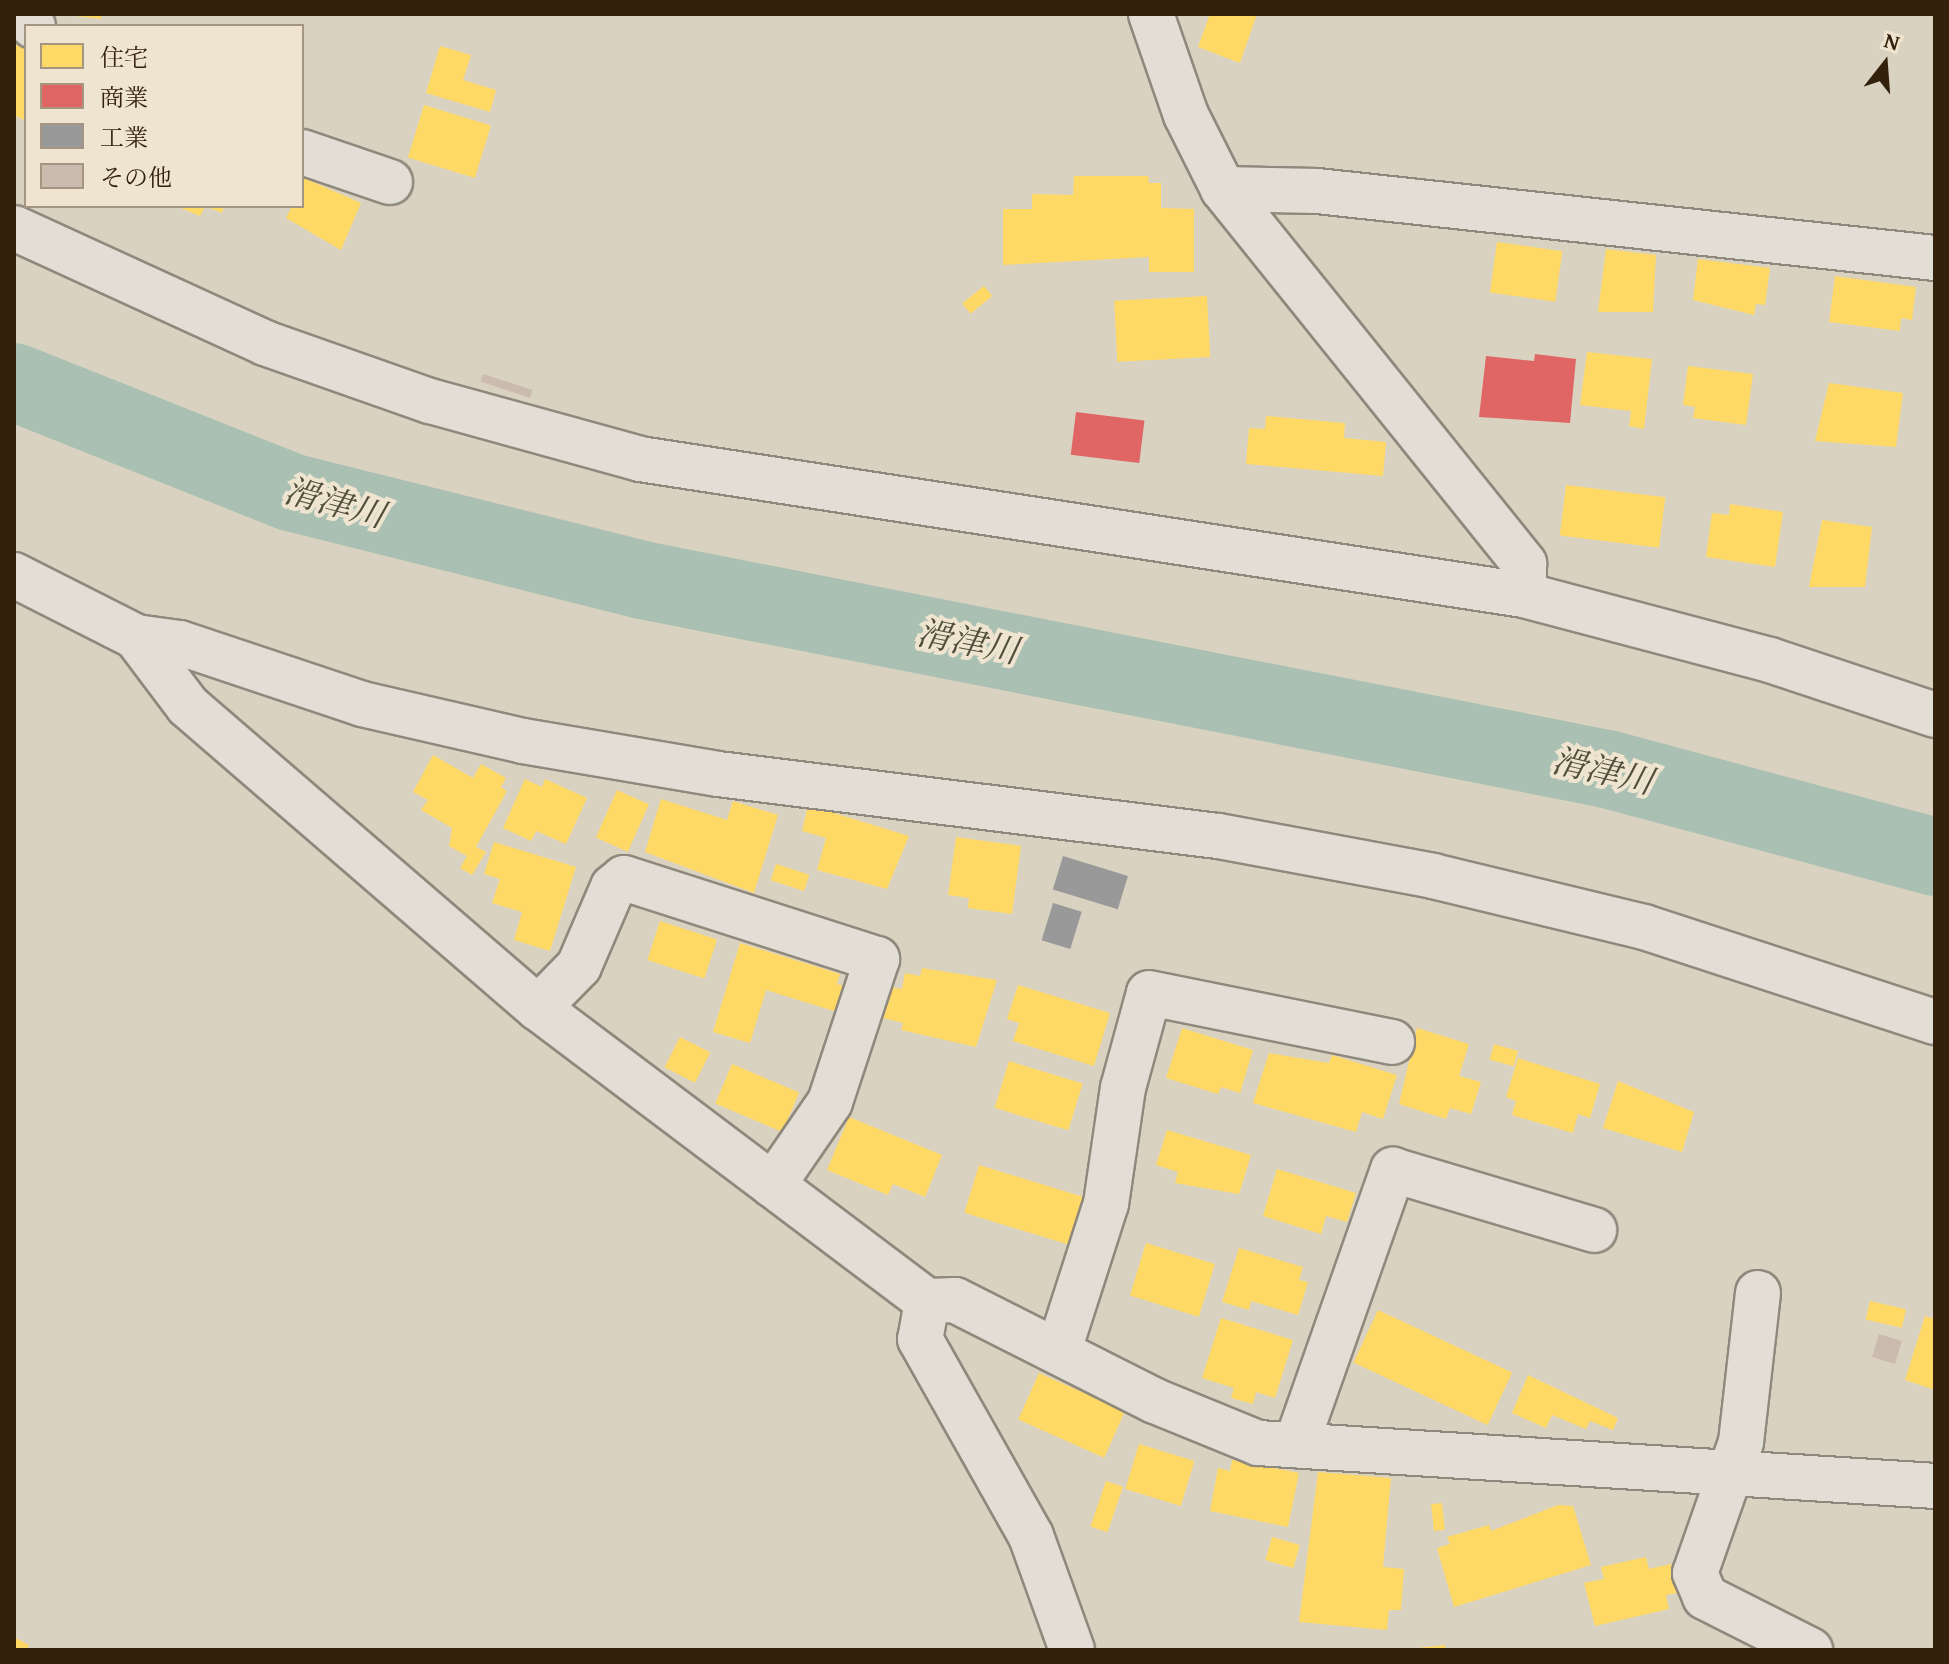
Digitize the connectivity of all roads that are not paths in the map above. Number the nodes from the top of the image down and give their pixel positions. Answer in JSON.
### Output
{"nodes":[{"id":1,"x":1151,"y":14,"type":"edge"},
{"id":2,"x":304,"y":153,"type":"edge"},
{"id":3,"x":390,"y":182,"type":"dead end"},
{"id":4,"x":1223,"y":189,"type":"junction"},
{"id":5,"x":14,"y":228,"type":"edge"},
{"id":6,"x":1935,"y":258,"type":"edge"},
{"id":7,"x":14,"y":575,"type":"edge"},
{"id":8,"x":1524,"y":595,"type":"junction"},
{"id":9,"x":136,"y":637,"type":"junction"},
{"id":10,"x":1935,"y":715,"type":"edge"},
{"id":11,"x":538,"y":1008,"type":"junction"},
{"id":12,"x":1935,"y":1022,"type":"edge"},
{"id":13,"x":1392,"y":1042,"type":"dead end"},
{"id":14,"x":773,"y":1185,"type":"junction"},
{"id":15,"x":1594,"y":1230,"type":"dead end"},
{"id":16,"x":1758,"y":1293,"type":"dead end"},
{"id":17,"x":927,"y":1301,"type":"junction"},
{"id":18,"x":1059,"y":1350,"type":"junction"},
{"id":19,"x":1296,"y":1445,"type":"junction"},
{"id":20,"x":1726,"y":1474,"type":"junction"},
{"id":21,"x":1935,"y":1486,"type":"edge"},
{"id":22,"x":1072,"y":1650,"type":"edge"},
{"id":23,"x":1810,"y":1650,"type":"edge"}],
"edges":[{"from":1,"to":4,"type":"street"},
{"from":2,"to":3,"type":"street"},
{"from":4,"to":6,"type":"street"},
{"from":4,"to":8,"type":"street"},
{"from":5,"to":8,"type":"street"},
{"from":7,"to":9,"type":"street"},
{"from":8,"to":10,"type":"street"},
{"from":9,"to":11,"type":"street"},
{"from":9,"to":12,"type":"street"},
{"from":11,"to":14,"type":"street"},
{"from":11,"to":14,"type":"street"},
{"from":13,"to":18,"type":"street"},
{"from":14,"to":17,"type":"street"},
{"from":15,"to":19,"type":"street"},
{"from":16,"to":20,"type":"street"},
{"from":17,"to":18,"type":"street"},
{"from":17,"to":22,"type":"street"},
{"from":18,"to":19,"type":"street"},
{"from":19,"to":20,"type":"street"},
{"from":20,"to":21,"type":"street"},
{"from":20,"to":23,"type":"street"}]}
